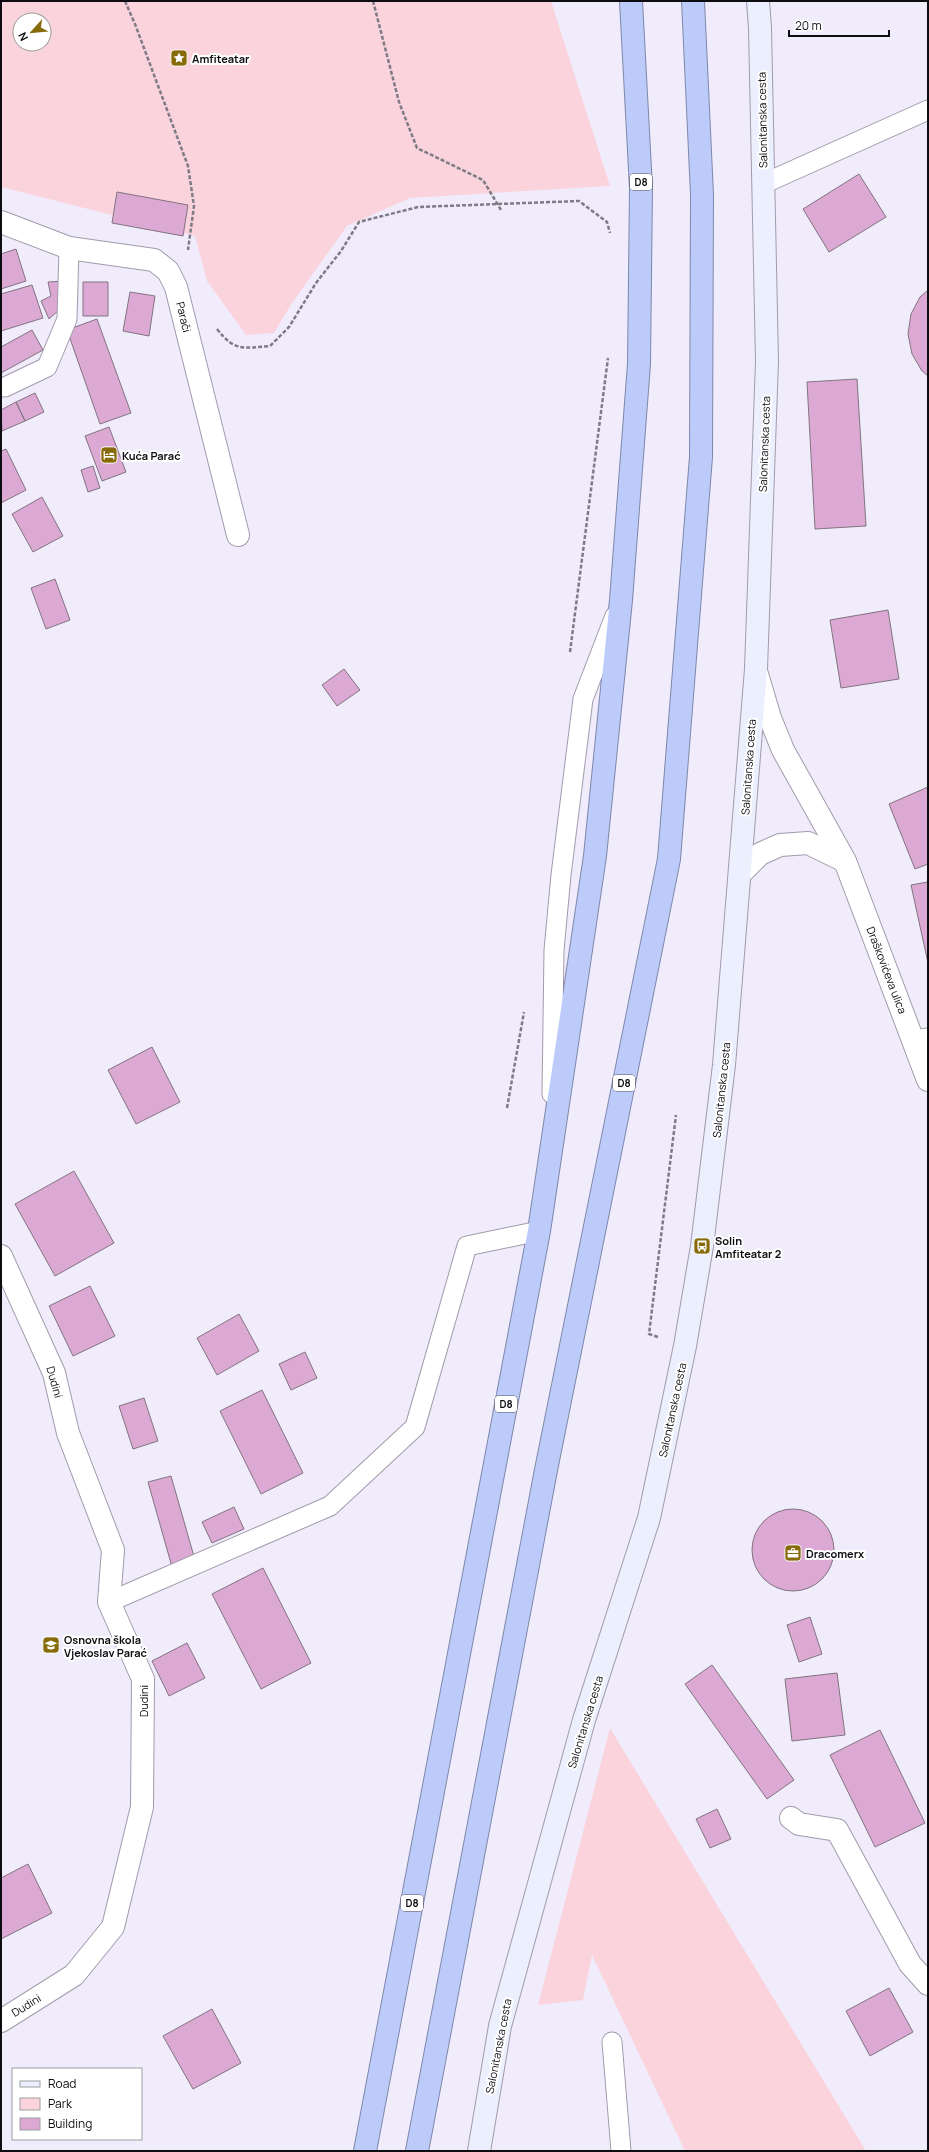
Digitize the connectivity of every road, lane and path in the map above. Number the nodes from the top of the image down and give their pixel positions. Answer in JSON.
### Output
{"nodes":[{"id":1,"x":125,"y":1,"type":"edge"},
{"id":2,"x":373,"y":1,"type":"edge"},
{"id":3,"x":631,"y":1,"type":"edge"},
{"id":4,"x":693,"y":1,"type":"edge"},
{"id":5,"x":758,"y":1,"type":"edge"},
{"id":6,"x":928,"y":110,"type":"edge"},
{"id":7,"x":763,"y":184,"type":"junction"},
{"id":8,"x":498,"y":204,"type":"junction"},
{"id":9,"x":501,"y":210,"type":"dead end"},
{"id":10,"x":1,"y":222,"type":"edge"},
{"id":11,"x":610,"y":235,"type":"dead end"},
{"id":12,"x":69,"y":248,"type":"junction"},
{"id":13,"x":176,"y":287,"type":"junction"},
{"id":14,"x":216,"y":327,"type":"dead end"},
{"id":15,"x":609,"y":350,"type":"dead end"},
{"id":16,"x":5,"y":387,"type":"dead end"},
{"id":17,"x":238,"y":535,"type":"dead end"},
{"id":18,"x":621,"y":600,"type":"junction"},
{"id":19,"x":569,"y":658,"type":"dead end"},
{"id":20,"x":756,"y":669,"type":"junction"},
{"id":21,"x":844,"y":860,"type":"junction"},
{"id":22,"x":740,"y":874,"type":"junction"},
{"id":23,"x":525,"y":1008,"type":"dead end"},
{"id":24,"x":921,"y":1039,"type":"edge"},
{"id":25,"x":928,"y":1080,"type":"edge"},
{"id":26,"x":507,"y":1108,"type":"dead end"},
{"id":27,"x":676,"y":1115,"type":"dead end"},
{"id":28,"x":551,"y":1152,"type":"junction"},
{"id":29,"x":539,"y":1231,"type":"junction"},
{"id":30,"x":1,"y":1256,"type":"edge"},
{"id":31,"x":685,"y":1346,"type":"junction"},
{"id":32,"x":109,"y":1602,"type":"junction"},
{"id":33,"x":791,"y":1818,"type":"dead end"},
{"id":34,"x":928,"y":1984,"type":"edge"},
{"id":35,"x":1,"y":2021,"type":"edge"},
{"id":36,"x":612,"y":2042,"type":"dead end"},
{"id":37,"x":365,"y":2151,"type":"edge"},
{"id":38,"x":417,"y":2151,"type":"edge"},
{"id":39,"x":479,"y":2151,"type":"edge"},
{"id":40,"x":621,"y":2151,"type":"edge"}],
"edges":[{"from":1,"to":13,"type":"path"},
{"from":2,"to":8,"type":"path"},
{"from":3,"to":18,"type":"highway","number":"D8"},
{"from":4,"to":38,"type":"highway","number":"D8"},
{"from":5,"to":7,"type":"main road","name":"Salonitanska cesta"},
{"from":6,"to":7,"type":"lane"},
{"from":7,"to":20,"type":"main road","name":"Salonitanska cesta"},
{"from":8,"to":9,"type":"path"},
{"from":8,"to":11,"type":"path"},
{"from":8,"to":14,"type":"path"},
{"from":10,"to":12,"type":"street","name":"Parači"},
{"from":12,"to":13,"type":"street","name":"Parači"},
{"from":12,"to":16,"type":"lane"},
{"from":13,"to":17,"type":"street","name":"Parači"},
{"from":15,"to":19,"type":"path"},
{"from":18,"to":28,"type":"highway","number":"D8"},
{"from":18,"to":28,"type":"lane"},
{"from":20,"to":21,"type":"street","name":"Draškovićeva ulica"},
{"from":20,"to":22,"type":"main road","name":"Salonitanska cesta"},
{"from":21,"to":22,"type":"street"},
{"from":21,"to":24,"type":"street","name":"Draškovićeva ulica"},
{"from":22,"to":31,"type":"main road","name":"Salonitanska cesta"},
{"from":23,"to":26,"type":"path"},
{"from":24,"to":25,"type":"street","name":"Draškovićeva ulica"},
{"from":27,"to":31,"type":"path"},
{"from":28,"to":29,"type":"highway","number":"D8"},
{"from":29,"to":32,"type":"lane"},
{"from":29,"to":37,"type":"highway","number":"D8"},
{"from":30,"to":32,"type":"street","name":"Dudini"},
{"from":31,"to":39,"type":"main road","name":"Salonitanska cesta"},
{"from":32,"to":35,"type":"street","name":"Dudini"},
{"from":33,"to":34,"type":"street"},
{"from":36,"to":40,"type":"lane"}]}
